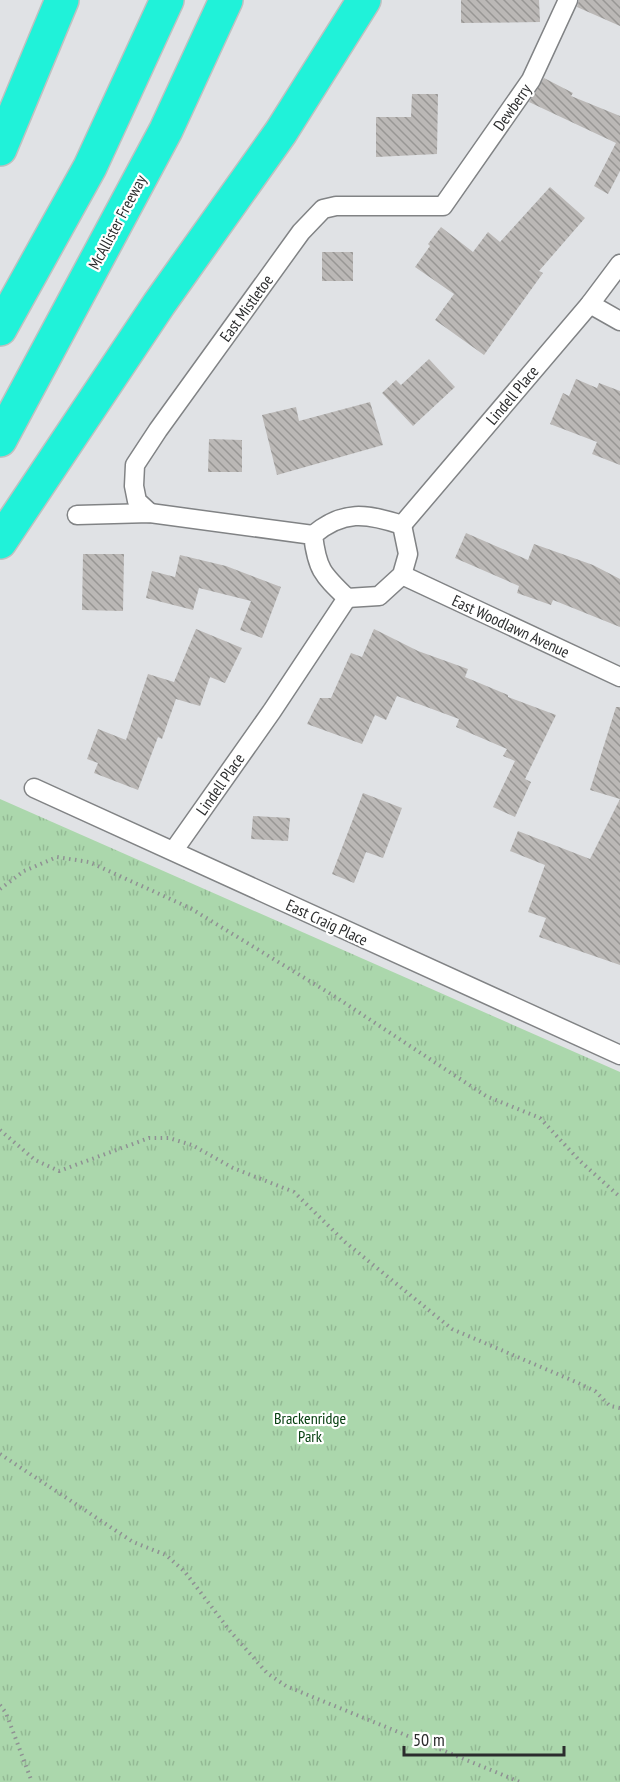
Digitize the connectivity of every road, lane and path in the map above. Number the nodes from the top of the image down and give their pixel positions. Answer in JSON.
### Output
{"nodes":[{"id":1,"x":62,"y":0,"type":"edge"},
{"id":2,"x":167,"y":0,"type":"edge"},
{"id":3,"x":226,"y":0,"type":"edge"},
{"id":4,"x":364,"y":0,"type":"edge"},
{"id":5,"x":568,"y":0,"type":"edge"},
{"id":6,"x":0,"y":149,"type":"edge"},
{"id":7,"x":442,"y":206,"type":"joint"},
{"id":8,"x":620,"y":264,"type":"edge"},
{"id":9,"x":590,"y":304,"type":"junction"},
{"id":10,"x":620,"y":321,"type":"edge"},
{"id":11,"x":0,"y":329,"type":"edge"},
{"id":12,"x":0,"y":440,"type":"edge"},
{"id":13,"x":150,"y":513,"type":"junction"},
{"id":14,"x":77,"y":515,"type":"dead end"},
{"id":15,"x":402,"y":525,"type":"junction"},
{"id":16,"x":313,"y":535,"type":"junction"},
{"id":17,"x":0,"y":542,"type":"edge"},
{"id":18,"x":402,"y":575,"type":"junction"},
{"id":19,"x":346,"y":598,"type":"junction"},
{"id":20,"x":620,"y":677,"type":"edge"},
{"id":21,"x":34,"y":788,"type":"dead end"},
{"id":22,"x":174,"y":850,"type":"junction"},
{"id":23,"x":0,"y":889,"type":"edge"},
{"id":24,"x":620,"y":1055,"type":"edge"},
{"id":25,"x":0,"y":1130,"type":"edge"},
{"id":26,"x":620,"y":1197,"type":"edge"},
{"id":27,"x":620,"y":1408,"type":"edge"},
{"id":28,"x":0,"y":1454,"type":"edge"},
{"id":29,"x":0,"y":1705,"type":"edge"},
{"id":30,"x":32,"y":1782,"type":"edge"},
{"id":31,"x":520,"y":1782,"type":"edge"}],
"edges":[{"from":1,"to":6,"type":"highway"},
{"from":2,"to":11,"type":"highway"},
{"from":3,"to":12,"type":"highway","name":"McAllister Freeway"},
{"from":4,"to":17,"type":"highway"},
{"from":5,"to":7,"type":"street","name":"Dewberry"},
{"from":7,"to":13,"type":"street","name":"East Mistletoe"},
{"from":8,"to":9,"type":"street","name":"Lindell Place"},
{"from":9,"to":10,"type":"street"},
{"from":9,"to":15,"type":"street","name":"Lindell Place"},
{"from":13,"to":14,"type":"street"},
{"from":13,"to":16,"type":"street"},
{"from":15,"to":16,"type":"street"},
{"from":15,"to":18,"type":"street"},
{"from":16,"to":19,"type":"street"},
{"from":18,"to":19,"type":"street"},
{"from":18,"to":20,"type":"street","name":"East Woodlawn Avenue"},
{"from":19,"to":22,"type":"street","name":"Lindell Place"},
{"from":21,"to":22,"type":"street","name":"East Craig Place"},
{"from":22,"to":24,"type":"street","name":"East Craig Place"},
{"from":23,"to":26,"type":"path"},
{"from":25,"to":27,"type":"path"},
{"from":28,"to":31,"type":"path"},
{"from":29,"to":30,"type":"path"}]}
